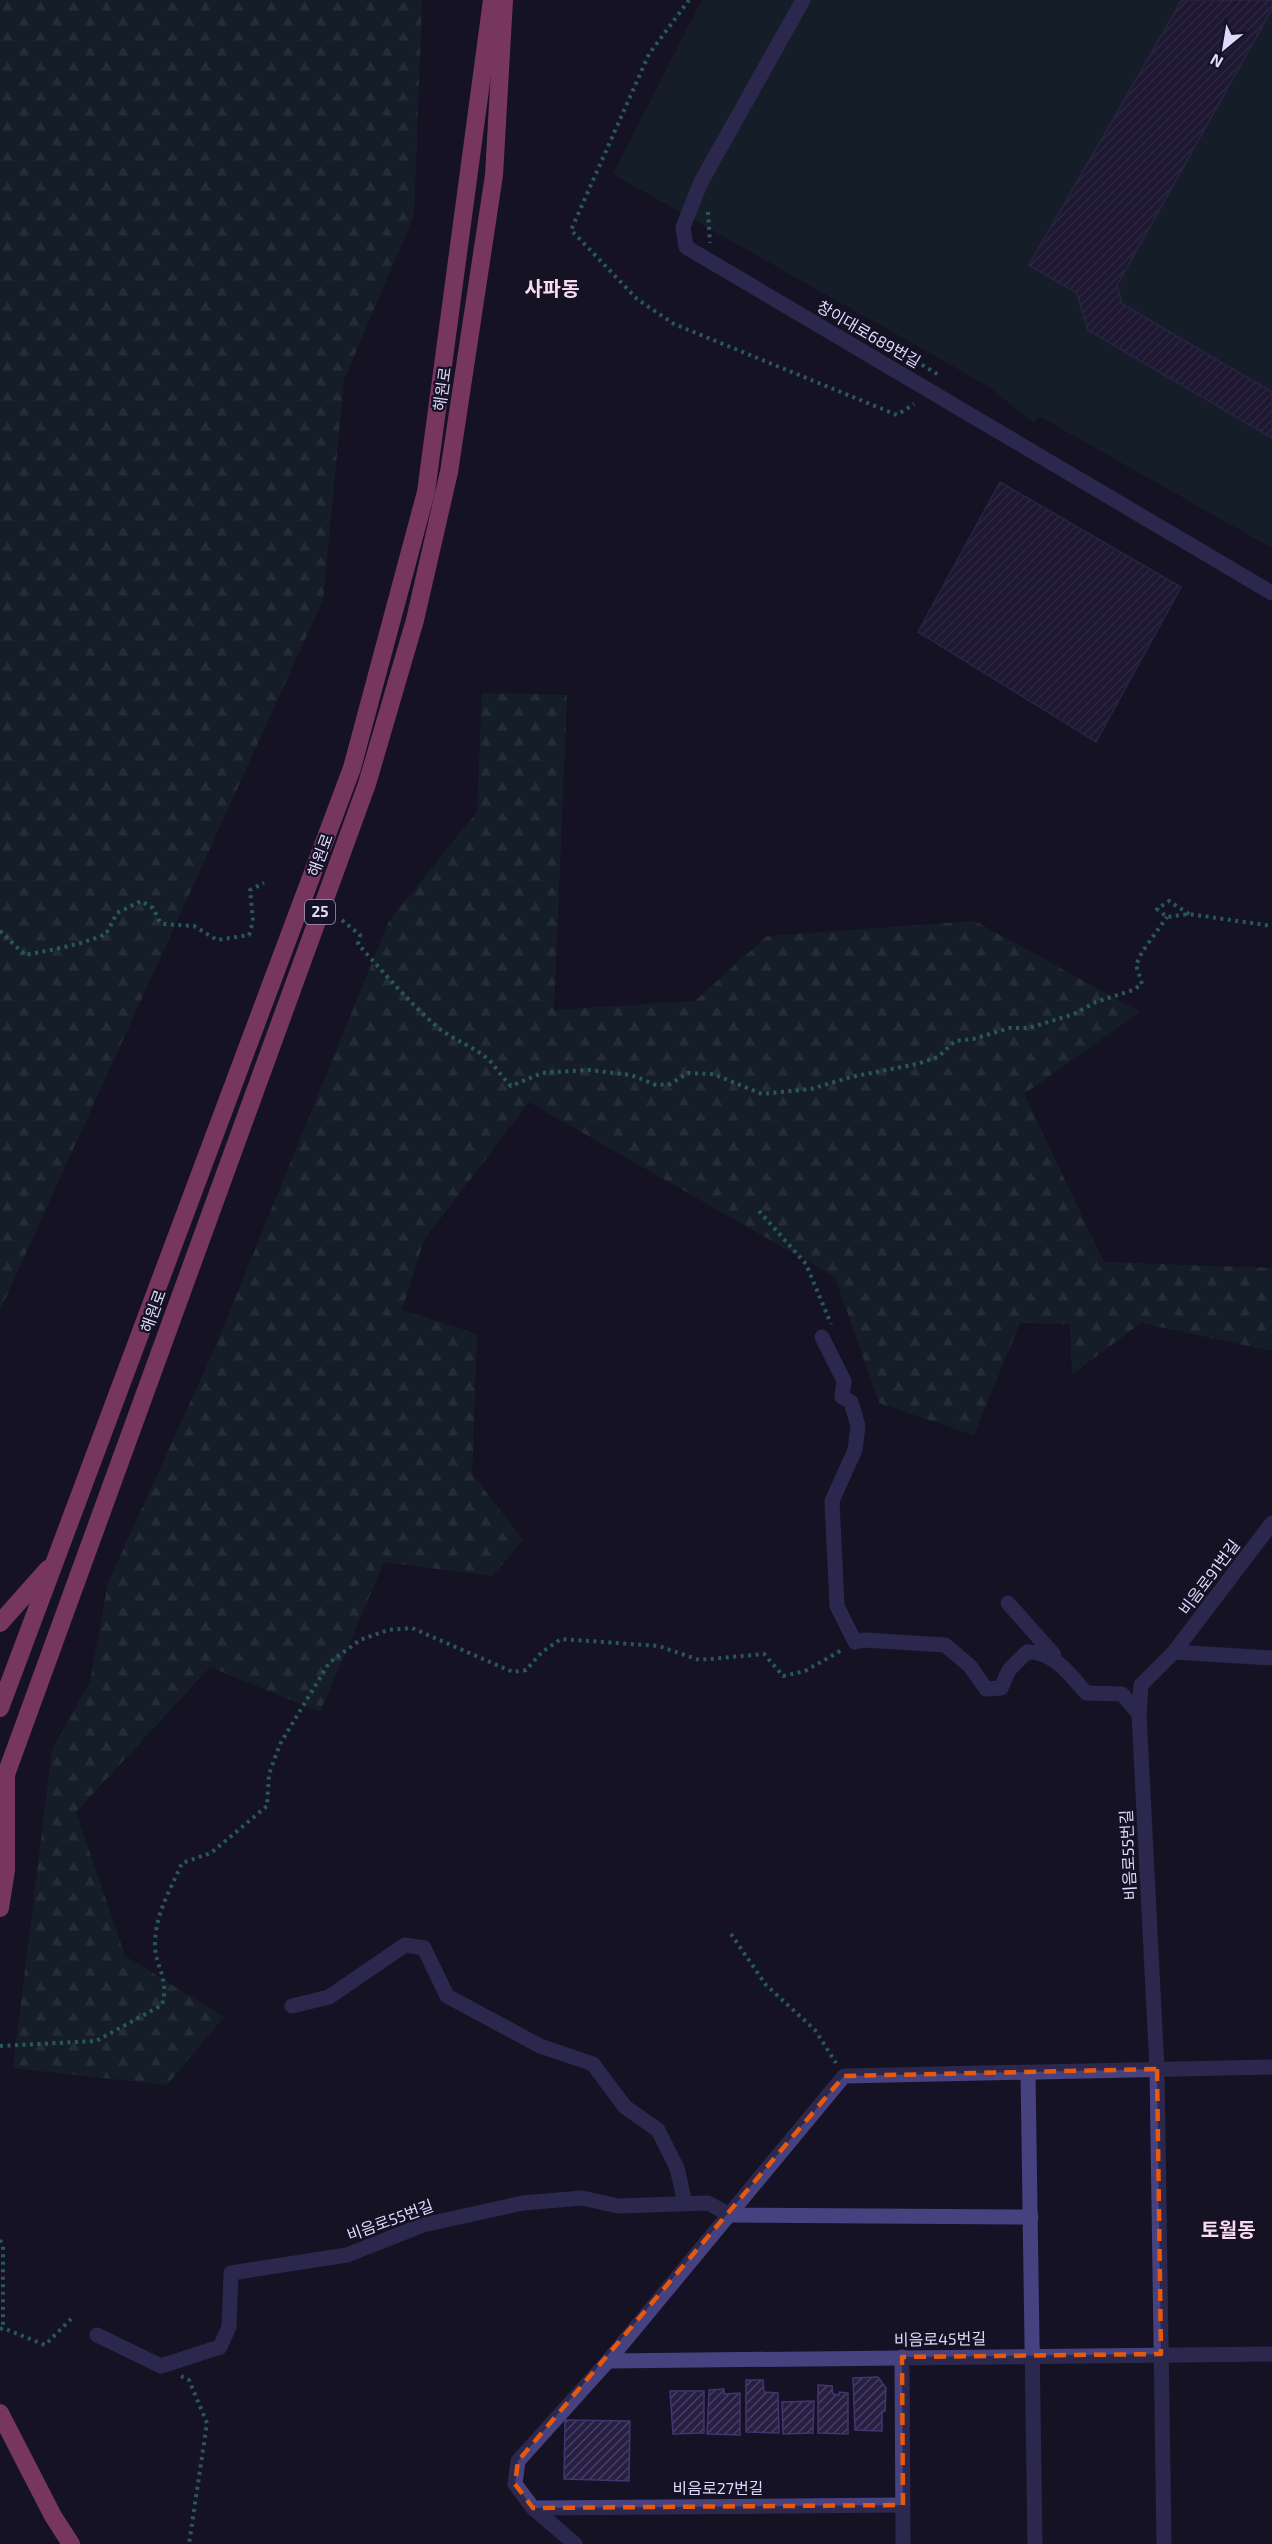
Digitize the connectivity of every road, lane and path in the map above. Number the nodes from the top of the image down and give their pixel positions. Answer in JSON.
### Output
{"nodes":[{"id":1,"x":492,"y":0,"type":"edge"},
{"id":2,"x":504,"y":0,"type":"edge"},
{"id":3,"x":803,"y":0,"type":"edge"},
{"id":4,"x":708,"y":208,"type":"dead end"},
{"id":5,"x":717,"y":249,"type":"dead end"},
{"id":6,"x":903,"y":353,"type":"dead end"},
{"id":7,"x":947,"y":381,"type":"dead end"},
{"id":8,"x":1272,"y":593,"type":"edge"},
{"id":9,"x":264,"y":884,"type":"dead end"},
{"id":10,"x":1189,"y":914,"type":"junction"},
{"id":11,"x":1167,"y":917,"type":"junction"},
{"id":12,"x":342,"y":920,"type":"dead end"},
{"id":13,"x":1272,"y":926,"type":"edge"},
{"id":14,"x":0,"y":931,"type":"edge"},
{"id":15,"x":759,"y":1211,"type":"dead end"},
{"id":16,"x":827,"y":1333,"type":"joint"},
{"id":17,"x":1272,"y":1523,"type":"edge"},
{"id":18,"x":55,"y":1561,"type":"junction"},
{"id":19,"x":1008,"y":1603,"type":"dead end"},
{"id":20,"x":0,"y":1623,"type":"edge"},
{"id":21,"x":1174,"y":1652,"type":"junction"},
{"id":22,"x":834,"y":1654,"type":"dead end"},
{"id":23,"x":1272,"y":1658,"type":"edge"},
{"id":24,"x":1066,"y":1669,"type":"junction"},
{"id":25,"x":0,"y":1708,"type":"edge"},
{"id":26,"x":1139,"y":1714,"type":"junction"},
{"id":27,"x":6,"y":1770,"type":"junction"},
{"id":28,"x":0,"y":1791,"type":"edge"},
{"id":29,"x":0,"y":1908,"type":"edge"},
{"id":30,"x":731,"y":1934,"type":"dead end"},
{"id":31,"x":292,"y":2006,"type":"dead end"},
{"id":32,"x":0,"y":2046,"type":"edge"},
{"id":33,"x":1272,"y":2067,"type":"edge"},
{"id":34,"x":1157,"y":2069,"type":"junction"},
{"id":35,"x":1028,"y":2072,"type":"junction"},
{"id":36,"x":844,"y":2076,"type":"junction"},
{"id":37,"x":685,"y":2203,"type":"junction"},
{"id":38,"x":730,"y":2214,"type":"junction"},
{"id":39,"x":1031,"y":2217,"type":"junction"},
{"id":40,"x":0,"y":2240,"type":"edge"},
{"id":41,"x":72,"y":2318,"type":"dead end"},
{"id":42,"x":1,"y":2329,"type":"edge"},
{"id":43,"x":96,"y":2335,"type":"dead end"},
{"id":44,"x":1161,"y":2354,"type":"junction"},
{"id":45,"x":1272,"y":2354,"type":"edge"},
{"id":46,"x":1033,"y":2356,"type":"junction"},
{"id":47,"x":902,"y":2357,"type":"junction"},
{"id":48,"x":608,"y":2361,"type":"junction"},
{"id":49,"x":161,"y":2366,"type":"junction"},
{"id":50,"x":0,"y":2413,"type":"edge"},
{"id":51,"x":903,"y":2505,"type":"junction"},
{"id":52,"x":533,"y":2508,"type":"junction"},
{"id":53,"x":71,"y":2544,"type":"edge"},
{"id":54,"x":189,"y":2544,"type":"edge"},
{"id":55,"x":575,"y":2544,"type":"edge"},
{"id":56,"x":903,"y":2544,"type":"edge"},
{"id":57,"x":1035,"y":2544,"type":"edge"},
{"id":58,"x":1164,"y":2544,"type":"edge"}],
"edges":[{"from":1,"to":18,"type":"highway","name":"해원로","number":"25"},
{"from":2,"to":27,"type":"highway","name":"해원로","number":"25"},
{"from":3,"to":8,"type":"street","name":"창이대로689번길"},
{"from":4,"to":5,"type":"path"},
{"from":6,"to":7,"type":"path"},
{"from":9,"to":14,"type":"path"},
{"from":10,"to":11,"type":"path"},
{"from":10,"to":11,"type":"path"},
{"from":10,"to":13,"type":"path"},
{"from":11,"to":12,"type":"path"},
{"from":15,"to":16,"type":"path"},
{"from":16,"to":24,"type":"street"},
{"from":17,"to":21,"type":"street","name":"비음로91번길"},
{"from":18,"to":20,"type":"highway"},
{"from":18,"to":25,"type":"highway","name":"해원로","number":"25"},
{"from":19,"to":24,"type":"street"},
{"from":21,"to":23,"type":"street"},
{"from":21,"to":26,"type":"street","name":"비음로55번길"},
{"from":22,"to":32,"type":"path"},
{"from":24,"to":26,"type":"street"},
{"from":26,"to":34,"type":"street","name":"비음로55번길"},
{"from":27,"to":28,"type":"highway","name":"해원로","number":"25"},
{"from":27,"to":29,"type":"highway"},
{"from":30,"to":36,"type":"path"},
{"from":31,"to":37,"type":"street"},
{"from":33,"to":34,"type":"street"},
{"from":34,"to":35,"type":"street"},
{"from":34,"to":44,"type":"street","name":"비음로55번길"},
{"from":35,"to":36,"type":"street"},
{"from":35,"to":39,"type":"street"},
{"from":36,"to":38,"type":"street"},
{"from":37,"to":38,"type":"street","name":"비음로55번길"},
{"from":37,"to":49,"type":"street","name":"비음로55번길"},
{"from":38,"to":39,"type":"street","name":"비음로55번길"},
{"from":38,"to":48,"type":"street"},
{"from":39,"to":46,"type":"street"},
{"from":40,"to":42,"type":"path"},
{"from":41,"to":42,"type":"path"},
{"from":43,"to":49,"type":"street"},
{"from":44,"to":45,"type":"street","name":"비음로45번길"},
{"from":44,"to":46,"type":"street","name":"비음로45번길"},
{"from":44,"to":58,"type":"street"},
{"from":46,"to":47,"type":"street","name":"비음로45번길"},
{"from":46,"to":57,"type":"street"},
{"from":47,"to":48,"type":"street","name":"비음로45번길"},
{"from":47,"to":51,"type":"street"},
{"from":48,"to":52,"type":"street"},
{"from":49,"to":54,"type":"path"},
{"from":50,"to":53,"type":"highway"},
{"from":51,"to":52,"type":"street","name":"비음로27번길"},
{"from":51,"to":56,"type":"street"},
{"from":52,"to":55,"type":"street"}]}
